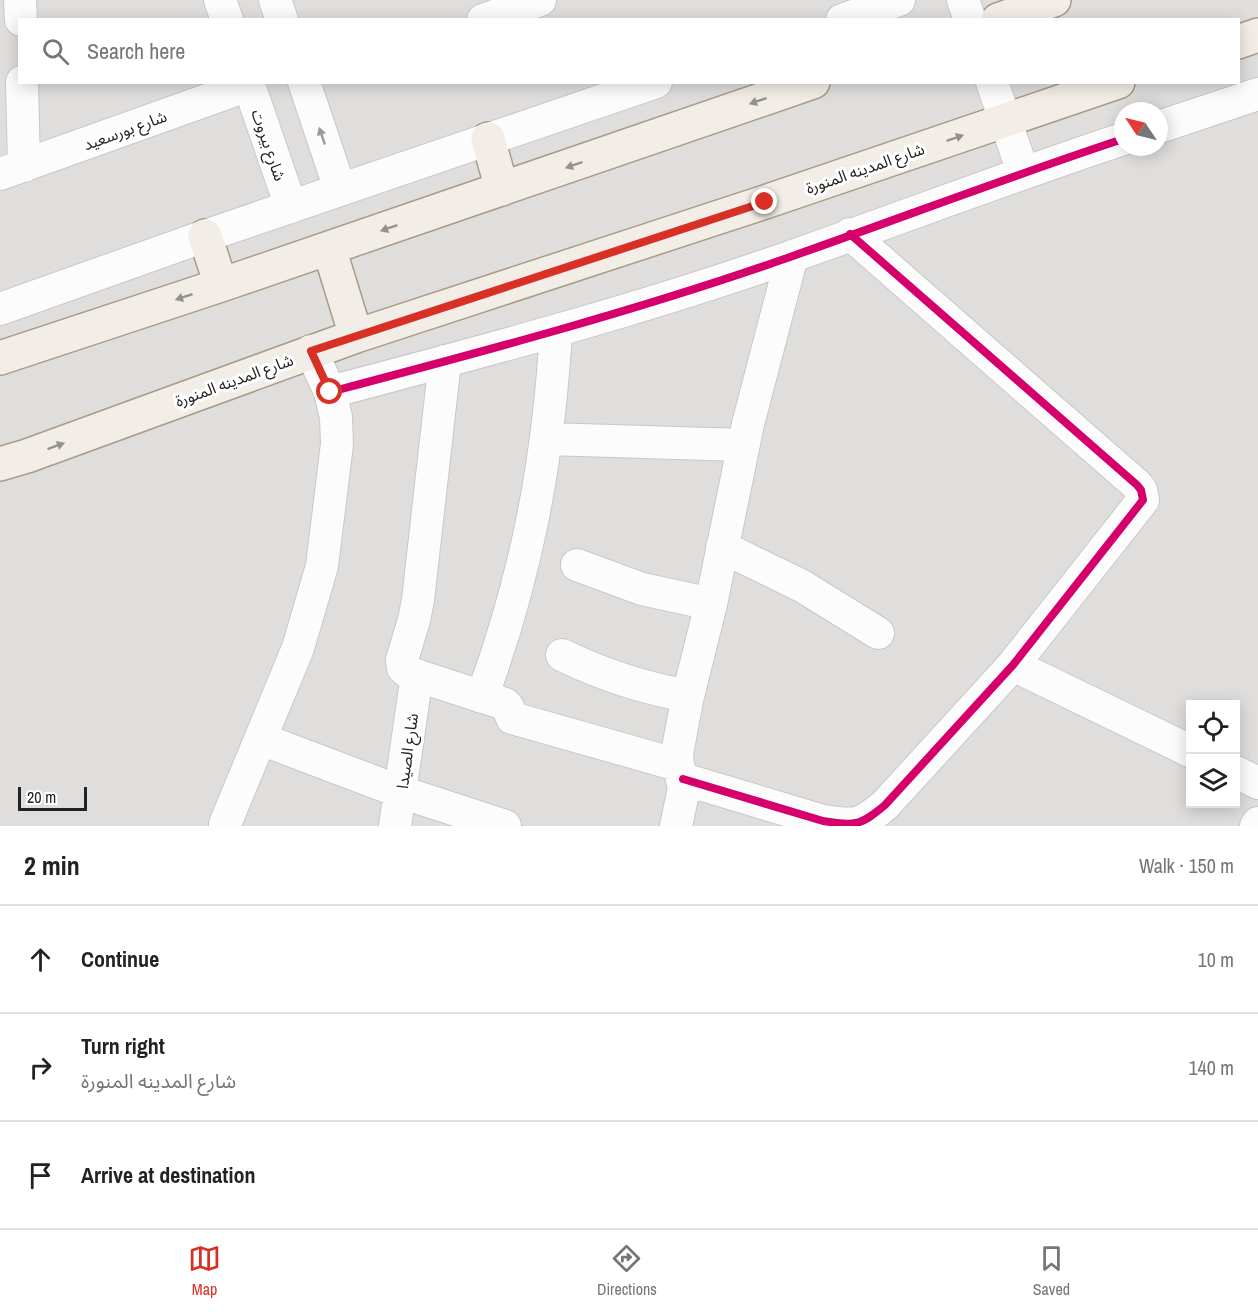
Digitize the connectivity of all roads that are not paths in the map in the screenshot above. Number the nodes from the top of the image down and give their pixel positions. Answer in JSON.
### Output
{"nodes":[{"id":1,"x":20,"y":0,"type":"edge"},
{"id":2,"x":220,"y":0,"type":"edge"},
{"id":3,"x":275,"y":0,"type":"edge"},
{"id":4,"x":540,"y":0,"type":"edge"},
{"id":5,"x":899,"y":0,"type":"edge"},
{"id":6,"x":963,"y":0,"type":"edge"},
{"id":7,"x":1054,"y":0,"type":"edge"},
{"id":8,"x":21,"y":18,"type":"edge"},
{"id":9,"x":226,"y":18,"type":"edge"},
{"id":10,"x":281,"y":18,"type":"edge"},
{"id":11,"x":489,"y":18,"type":"edge"},
{"id":12,"x":848,"y":18,"type":"edge"},
{"id":13,"x":969,"y":18,"type":"edge"},
{"id":14,"x":1004,"y":18,"type":"edge"},
{"id":15,"x":1258,"y":35,"type":"edge"},
{"id":16,"x":1240,"y":42,"type":"edge"},
{"id":17,"x":22,"y":84,"type":"edge"},
{"id":18,"x":248,"y":84,"type":"edge"},
{"id":19,"x":305,"y":84,"type":"edge"},
{"id":20,"x":650,"y":84,"type":"edge"},
{"id":21,"x":807,"y":84,"type":"edge"},
{"id":22,"x":993,"y":84,"type":"edge"},
{"id":23,"x":1112,"y":84,"type":"edge"},
{"id":24,"x":1258,"y":94,"type":"edge"},
{"id":25,"x":1005,"y":121,"type":"junction"},
{"id":26,"x":1168,"y":124,"type":"edge"},
{"id":27,"x":488,"y":139,"type":"junction"},
{"id":28,"x":1114,"y":142,"type":"edge"},
{"id":29,"x":12,"y":170,"type":"edge"},
{"id":30,"x":1023,"y":172,"type":"junction"},
{"id":31,"x":340,"y":189,"type":"junction"},
{"id":32,"x":502,"y":189,"type":"junction"},
{"id":33,"x":291,"y":207,"type":"junction"},
{"id":34,"x":850,"y":234,"type":"junction"},
{"id":35,"x":206,"y":236,"type":"junction"},
{"id":36,"x":329,"y":248,"type":"junction"},
{"id":37,"x":792,"y":256,"type":"junction"},
{"id":38,"x":221,"y":285,"type":"junction"},
{"id":39,"x":0,"y":309,"type":"edge"},
{"id":40,"x":556,"y":332,"type":"junction"},
{"id":41,"x":356,"y":336,"type":"junction"},
{"id":42,"x":311,"y":351,"type":"junction"},
{"id":43,"x":0,"y":358,"type":"edge"},
{"id":44,"x":445,"y":361,"type":"junction"},
{"id":45,"x":330,"y":392,"type":"junction"},
{"id":46,"x":547,"y":438,"type":"junction"},
{"id":47,"x":744,"y":445,"type":"junction"},
{"id":48,"x":0,"y":464,"type":"edge"},
{"id":49,"x":722,"y":547,"type":"junction"},
{"id":50,"x":577,"y":565,"type":"dead end"},
{"id":51,"x":711,"y":604,"type":"junction"},
{"id":52,"x":878,"y":633,"type":"dead end"},
{"id":53,"x":562,"y":655,"type":"dead end"},
{"id":54,"x":1013,"y":665,"type":"junction"},
{"id":55,"x":417,"y":675,"type":"junction"},
{"id":56,"x":688,"y":696,"type":"junction"},
{"id":57,"x":482,"y":697,"type":"junction"},
{"id":58,"x":261,"y":739,"type":"junction"},
{"id":59,"x":1186,"y":749,"type":"edge"},
{"id":60,"x":680,"y":772,"type":"junction"},
{"id":61,"x":1240,"y":774,"type":"edge"},
{"id":62,"x":1258,"y":783,"type":"edge"},
{"id":63,"x":401,"y":792,"type":"junction"},
{"id":64,"x":225,"y":824,"type":"dead end"},
{"id":65,"x":395,"y":826,"type":"edge"},
{"id":66,"x":505,"y":826,"type":"edge"},
{"id":67,"x":676,"y":826,"type":"edge"}],
"edges":[{"from":1,"to":8,"type":"street"},
{"from":2,"to":9,"type":"street"},
{"from":3,"to":10,"type":"street"},
{"from":4,"to":11,"type":"street"},
{"from":5,"to":12,"type":"street"},
{"from":6,"to":13,"type":"street"},
{"from":7,"to":14,"type":"main road"},
{"from":15,"to":16,"type":"main road"},
{"from":17,"to":29,"type":"street"},
{"from":18,"to":29,"type":"street","name":"شارع بورسعيد"},
{"from":18,"to":33,"type":"street","name":"شارع بيروت"},
{"from":31,"to":19,"type":"street","one_way":true},
{"from":20,"to":27,"type":"street"},
{"from":21,"to":32,"type":"main road","one_way":true},
{"from":22,"to":25,"type":"street"},
{"from":23,"to":25,"type":"main road","name":"شارع المدينه المنورة"},
{"from":24,"to":26,"type":"street"},
{"from":25,"to":30,"type":"street"},
{"from":41,"to":25,"type":"main road","name":"شارع المدينه المنورة","one_way":true},
{"from":27,"to":31,"type":"street"},
{"from":27,"to":32,"type":"main road"},
{"from":28,"to":30,"type":"street"},
{"from":30,"to":34,"type":"street"},
{"from":31,"to":33,"type":"street"},
{"from":32,"to":36,"type":"main road","one_way":true},
{"from":33,"to":35,"type":"street"},
{"from":34,"to":37,"type":"street"},
{"from":34,"to":54,"type":"street"},
{"from":35,"to":38,"type":"main road"},
{"from":35,"to":39,"type":"street"},
{"from":36,"to":38,"type":"main road"},
{"from":36,"to":41,"type":"main road"},
{"from":37,"to":40,"type":"street"},
{"from":37,"to":47,"type":"street"},
{"from":38,"to":43,"type":"main road","one_way":true},
{"from":40,"to":44,"type":"street"},
{"from":40,"to":46,"type":"street"},
{"from":41,"to":42,"type":"main road","name":"شارع المدينه المنورة"},
{"from":42,"to":45,"type":"street"},
{"from":48,"to":42,"type":"main road","name":"شارع المدينه المنورة","one_way":true},
{"from":44,"to":45,"type":"street"},
{"from":44,"to":55,"type":"street"},
{"from":45,"to":58,"type":"street"},
{"from":46,"to":47,"type":"street"},
{"from":46,"to":57,"type":"street"},
{"from":47,"to":49,"type":"street"},
{"from":49,"to":51,"type":"street"},
{"from":49,"to":52,"type":"street"},
{"from":50,"to":51,"type":"street"},
{"from":51,"to":56,"type":"street"},
{"from":53,"to":56,"type":"street"},
{"from":54,"to":59,"type":"street"},
{"from":54,"to":60,"type":"street"},
{"from":55,"to":57,"type":"street"},
{"from":55,"to":63,"type":"street","name":"شارع الصيدا"},
{"from":56,"to":60,"type":"street"},
{"from":57,"to":60,"type":"street"},
{"from":58,"to":63,"type":"street"},
{"from":58,"to":64,"type":"street"},
{"from":60,"to":67,"type":"street"},
{"from":61,"to":62,"type":"street"},
{"from":63,"to":65,"type":"street","name":"شارع الصيدا"},
{"from":63,"to":66,"type":"street"}]}
